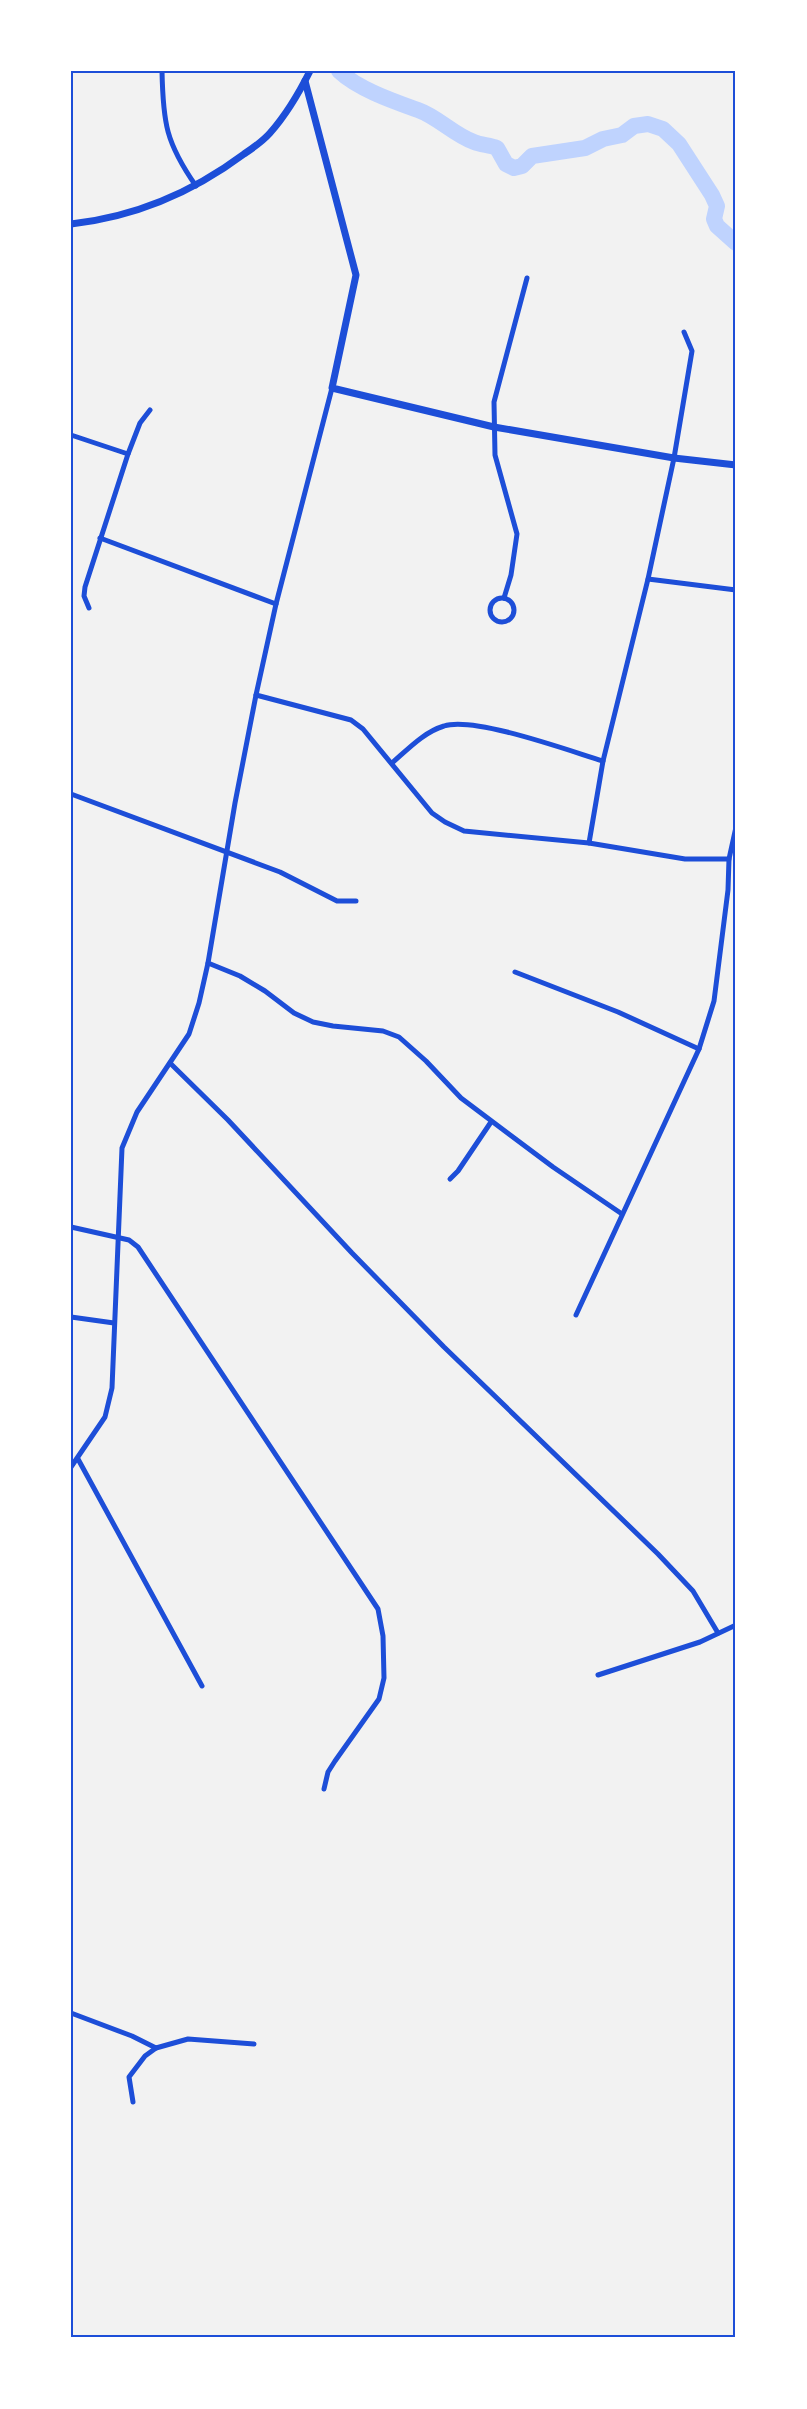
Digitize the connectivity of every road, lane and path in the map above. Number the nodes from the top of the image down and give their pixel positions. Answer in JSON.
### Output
{"nodes":[{"id":1,"x":162,"y":71,"type":"edge"},
{"id":2,"x":310,"y":71,"type":"edge"},
{"id":3,"x":305,"y":81,"type":"junction"},
{"id":4,"x":197,"y":186,"type":"junction"},
{"id":5,"x":71,"y":224,"type":"edge"},
{"id":6,"x":527,"y":278,"type":"dead end"},
{"id":7,"x":684,"y":332,"type":"dead end"},
{"id":8,"x":332,"y":388,"type":"junction"},
{"id":9,"x":150,"y":410,"type":"dead end"},
{"id":10,"x":494,"y":427,"type":"junction"},
{"id":11,"x":71,"y":436,"type":"edge"},
{"id":12,"x":128,"y":454,"type":"junction"},
{"id":13,"x":674,"y":458,"type":"junction"},
{"id":14,"x":736,"y":465,"type":"edge"},
{"id":15,"x":100,"y":538,"type":"junction"},
{"id":16,"x":648,"y":579,"type":"junction"},
{"id":17,"x":736,"y":590,"type":"edge"},
{"id":18,"x":504,"y":598,"type":"junction"},
{"id":19,"x":276,"y":604,"type":"junction"},
{"id":20,"x":89,"y":608,"type":"dead end"},
{"id":21,"x":256,"y":695,"type":"junction"},
{"id":22,"x":603,"y":761,"type":"junction"},
{"id":23,"x":392,"y":763,"type":"junction"},
{"id":24,"x":71,"y":794,"type":"edge"},
{"id":25,"x":736,"y":827,"type":"edge"},
{"id":26,"x":589,"y":843,"type":"junction"},
{"id":27,"x":226,"y":853,"type":"junction"},
{"id":28,"x":729,"y":859,"type":"junction"},
{"id":29,"x":356,"y":901,"type":"dead end"},
{"id":30,"x":208,"y":963,"type":"junction"},
{"id":31,"x":515,"y":972,"type":"dead end"},
{"id":32,"x":699,"y":1049,"type":"junction"},
{"id":33,"x":170,"y":1064,"type":"junction"},
{"id":34,"x":491,"y":1122,"type":"junction"},
{"id":35,"x":450,"y":1179,"type":"dead end"},
{"id":36,"x":622,"y":1214,"type":"junction"},
{"id":37,"x":71,"y":1227,"type":"edge"},
{"id":38,"x":118,"y":1237,"type":"junction"},
{"id":39,"x":576,"y":1315,"type":"dead end"},
{"id":40,"x":71,"y":1317,"type":"edge"},
{"id":41,"x":114,"y":1323,"type":"junction"},
{"id":42,"x":78,"y":1459,"type":"junction"},
{"id":43,"x":71,"y":1467,"type":"edge"},
{"id":44,"x":736,"y":1625,"type":"edge"},
{"id":45,"x":718,"y":1633,"type":"junction"},
{"id":46,"x":598,"y":1675,"type":"dead end"},
{"id":47,"x":202,"y":1686,"type":"dead end"},
{"id":48,"x":324,"y":1788,"type":"dead end"},
{"id":49,"x":71,"y":2013,"type":"edge"},
{"id":50,"x":254,"y":2044,"type":"dead end"},
{"id":51,"x":156,"y":2048,"type":"junction"},
{"id":52,"x":133,"y":2102,"type":"dead end"}],
"edges":[{"from":1,"to":4,"type":"street"},
{"from":2,"to":3,"type":"street"},
{"from":3,"to":4,"type":"street"},
{"from":3,"to":8,"type":"street"},
{"from":4,"to":5,"type":"street"},
{"from":6,"to":10,"type":"street"},
{"from":7,"to":13,"type":"street"},
{"from":8,"to":10,"type":"street"},
{"from":8,"to":19,"type":"street"},
{"from":9,"to":12,"type":"street"},
{"from":10,"to":13,"type":"street"},
{"from":10,"to":18,"type":"street"},
{"from":11,"to":12,"type":"street"},
{"from":12,"to":15,"type":"street"},
{"from":13,"to":14,"type":"street"},
{"from":13,"to":16,"type":"street"},
{"from":15,"to":19,"type":"street"},
{"from":15,"to":20,"type":"street"},
{"from":16,"to":17,"type":"street"},
{"from":16,"to":22,"type":"street"},
{"from":18,"to":18,"type":"street"},
{"from":19,"to":21,"type":"street"},
{"from":21,"to":23,"type":"street"},
{"from":21,"to":27,"type":"street"},
{"from":22,"to":23,"type":"street"},
{"from":22,"to":26,"type":"street"},
{"from":23,"to":26,"type":"street"},
{"from":24,"to":27,"type":"street"},
{"from":25,"to":28,"type":"street"},
{"from":26,"to":28,"type":"street"},
{"from":27,"to":29,"type":"street"},
{"from":27,"to":30,"type":"street"},
{"from":28,"to":32,"type":"street"},
{"from":30,"to":33,"type":"street"},
{"from":30,"to":34,"type":"street"},
{"from":31,"to":32,"type":"street"},
{"from":32,"to":36,"type":"street"},
{"from":33,"to":38,"type":"street"},
{"from":33,"to":45,"type":"street"},
{"from":34,"to":35,"type":"street"},
{"from":34,"to":36,"type":"street"},
{"from":36,"to":39,"type":"street"},
{"from":37,"to":38,"type":"street"},
{"from":38,"to":41,"type":"street"},
{"from":38,"to":48,"type":"street"},
{"from":40,"to":41,"type":"street"},
{"from":41,"to":42,"type":"street"},
{"from":42,"to":43,"type":"street"},
{"from":42,"to":47,"type":"street"},
{"from":44,"to":45,"type":"street"},
{"from":45,"to":46,"type":"street"},
{"from":49,"to":51,"type":"street"},
{"from":50,"to":51,"type":"street"},
{"from":51,"to":52,"type":"street"}]}
